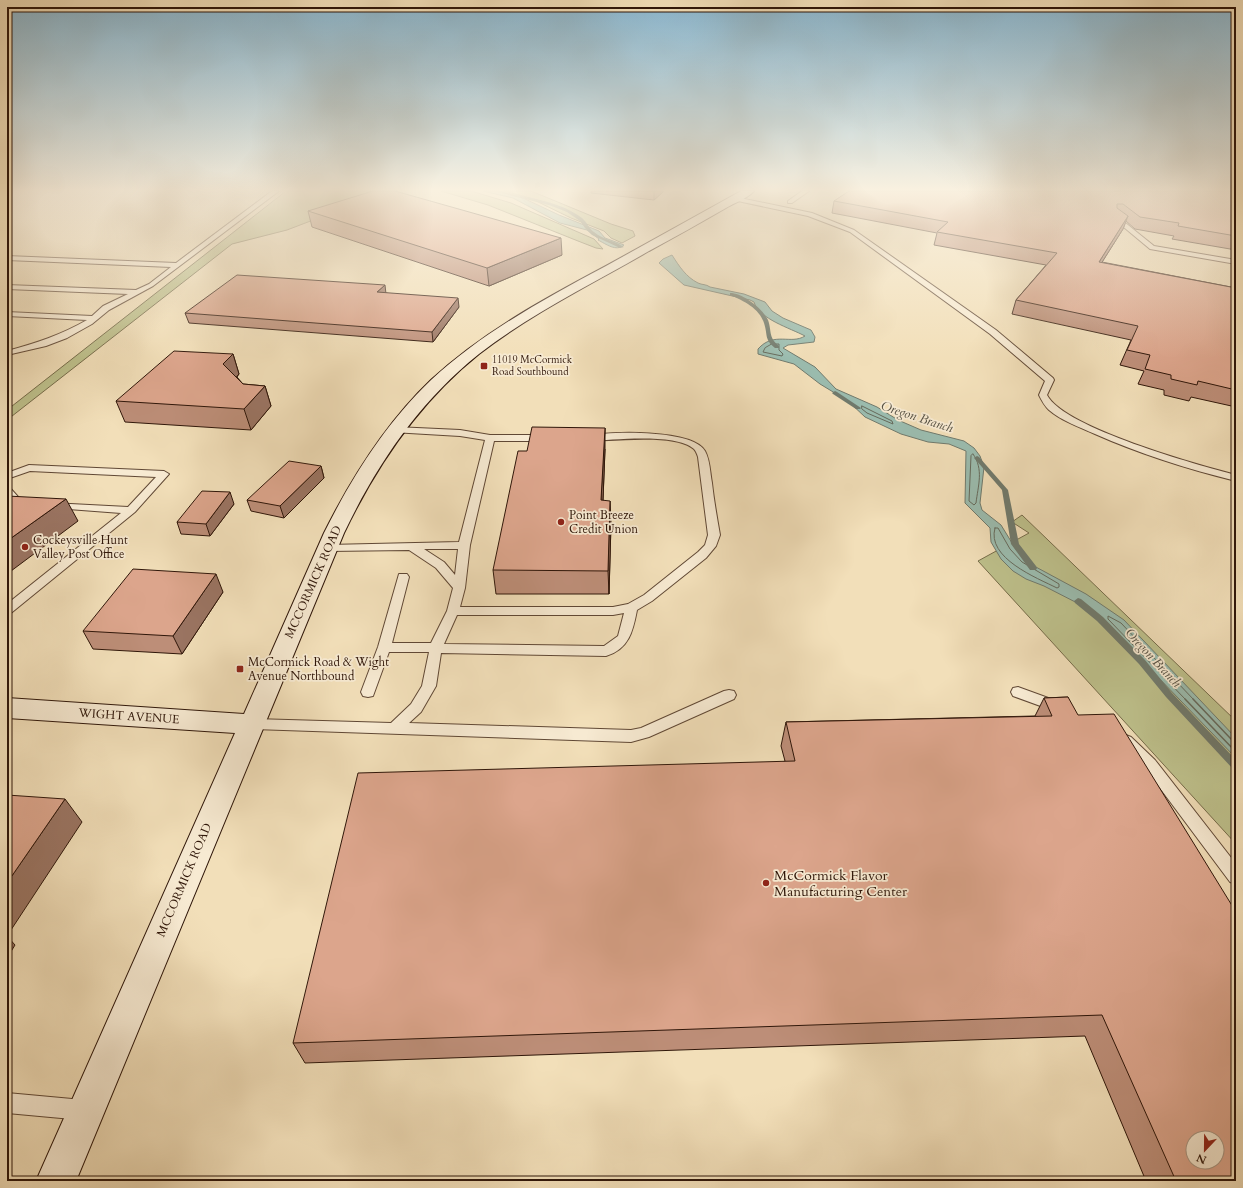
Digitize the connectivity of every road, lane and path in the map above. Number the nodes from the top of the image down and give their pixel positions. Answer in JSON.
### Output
{"nodes":[{"id":1,"x":202,"y":246,"type":"edge"},
{"id":2,"x":649,"y":246,"type":"edge"},
{"id":3,"x":874,"y":246,"type":"edge"},
{"id":4,"x":1150,"y":246,"type":"edge"},
{"id":5,"x":7,"y":258,"type":"edge"},
{"id":6,"x":1236,"y":262,"type":"edge"},
{"id":7,"x":177,"y":265,"type":"junction"},
{"id":8,"x":7,"y":287,"type":"edge"},
{"id":9,"x":138,"y":292,"type":"junction"},
{"id":10,"x":7,"y":314,"type":"edge"},
{"id":11,"x":94,"y":318,"type":"junction"},
{"id":12,"x":7,"y":353,"type":"edge"},
{"id":13,"x":395,"y":430,"type":"junction"},
{"id":14,"x":490,"y":438,"type":"junction"},
{"id":15,"x":554,"y":438,"type":"edge"},
{"id":16,"x":578,"y":438,"type":"edge"},
{"id":17,"x":7,"y":476,"type":"edge"},
{"id":18,"x":1236,"y":478,"type":"edge"},
{"id":19,"x":7,"y":491,"type":"edge"},
{"id":20,"x":32,"y":503,"type":"edge"},
{"id":21,"x":48,"y":504,"type":"edge"},
{"id":22,"x":131,"y":510,"type":"junction"},
{"id":23,"x":464,"y":546,"type":"junction"},
{"id":24,"x":328,"y":548,"type":"junction"},
{"id":25,"x":413,"y":548,"type":"junction"},
{"id":26,"x":403,"y":577,"type":"dead end"},
{"id":27,"x":459,"y":588,"type":"junction"},
{"id":28,"x":631,"y":608,"type":"junction"},
{"id":29,"x":7,"y":610,"type":"edge"},
{"id":30,"x":453,"y":610,"type":"junction"},
{"id":31,"x":384,"y":647,"type":"junction"},
{"id":32,"x":436,"y":647,"type":"junction"},
{"id":33,"x":368,"y":692,"type":"dead end"},
{"id":34,"x":1018,"y":692,"type":"dead end"},
{"id":35,"x":729,"y":695,"type":"dead end"},
{"id":36,"x":7,"y":708,"type":"edge"},
{"id":37,"x":1067,"y":711,"type":"edge"},
{"id":38,"x":251,"y":724,"type":"junction"},
{"id":39,"x":395,"y":728,"type":"junction"},
{"id":40,"x":1117,"y":733,"type":"edge"},
{"id":41,"x":1236,"y":877,"type":"edge"},
{"id":42,"x":7,"y":1103,"type":"edge"},
{"id":43,"x":85,"y":1110,"type":"junction"},
{"id":44,"x":56,"y":1181,"type":"edge"}],
"edges":[{"from":1,"to":7,"type":"lane"},
{"from":2,"to":13,"type":"main road","name":"MCCORMICK ROAD"},
{"from":3,"to":18,"type":"lane"},
{"from":4,"to":6,"type":"lane"},
{"from":5,"to":7,"type":"lane"},
{"from":7,"to":9,"type":"lane"},
{"from":8,"to":9,"type":"lane"},
{"from":9,"to":11,"type":"lane"},
{"from":10,"to":11,"type":"lane"},
{"from":11,"to":12,"type":"lane"},
{"from":13,"to":14,"type":"lane"},
{"from":13,"to":24,"type":"main road","name":"MCCORMICK ROAD"},
{"from":14,"to":15,"type":"lane"},
{"from":14,"to":23,"type":"lane"},
{"from":16,"to":28,"type":"lane"},
{"from":17,"to":22,"type":"lane"},
{"from":19,"to":20,"type":"lane"},
{"from":21,"to":22,"type":"lane"},
{"from":22,"to":29,"type":"lane"},
{"from":23,"to":25,"type":"lane"},
{"from":23,"to":27,"type":"lane"},
{"from":24,"to":25,"type":"lane"},
{"from":24,"to":38,"type":"main road","name":"MCCORMICK ROAD"},
{"from":25,"to":27,"type":"lane"},
{"from":26,"to":31,"type":"lane"},
{"from":27,"to":30,"type":"lane"},
{"from":28,"to":30,"type":"lane"},
{"from":28,"to":32,"type":"lane"},
{"from":30,"to":32,"type":"lane"},
{"from":31,"to":32,"type":"lane"},
{"from":31,"to":33,"type":"lane"},
{"from":32,"to":39,"type":"lane"},
{"from":34,"to":37,"type":"lane"},
{"from":35,"to":39,"type":"lane"},
{"from":36,"to":38,"type":"main road","name":"WIGHT AVENUE"},
{"from":38,"to":39,"type":"lane"},
{"from":38,"to":43,"type":"main road","name":"MCCORMICK ROAD"},
{"from":40,"to":41,"type":"lane"},
{"from":42,"to":43,"type":"lane"},
{"from":43,"to":44,"type":"main road","name":"MCCORMICK ROAD"}]}
